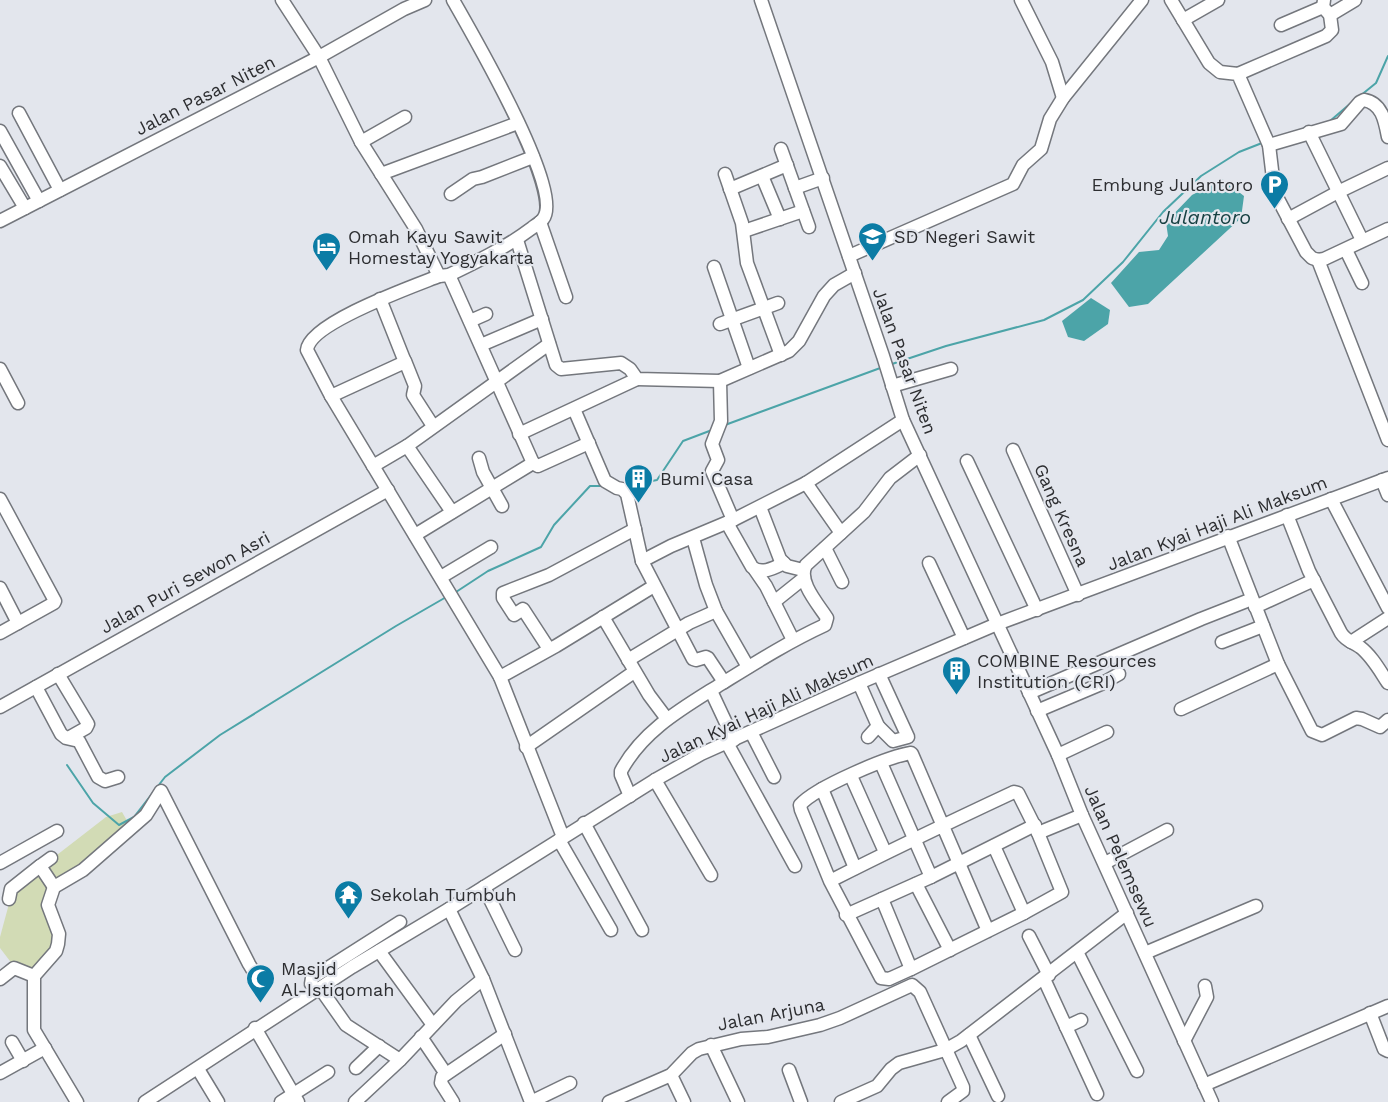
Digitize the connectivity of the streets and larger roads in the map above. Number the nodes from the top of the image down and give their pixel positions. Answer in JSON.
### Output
{"nodes":[{"id":1,"x":282,"y":0,"type":"edge"},
{"id":2,"x":425,"y":0,"type":"edge"},
{"id":3,"x":453,"y":0,"type":"edge"},
{"id":4,"x":761,"y":0,"type":"edge"},
{"id":5,"x":1021,"y":0,"type":"edge"},
{"id":6,"x":1142,"y":0,"type":"edge"},
{"id":7,"x":1171,"y":0,"type":"edge"},
{"id":8,"x":1218,"y":0,"type":"edge"},
{"id":9,"x":1355,"y":0,"type":"edge"},
{"id":10,"x":1326,"y":7,"type":"edge"},
{"id":11,"x":1182,"y":20,"type":"junction"},
{"id":12,"x":1281,"y":25,"type":"dead end"},
{"id":13,"x":319,"y":57,"type":"junction"},
{"id":14,"x":1238,"y":74,"type":"junction"},
{"id":15,"x":1063,"y":98,"type":"junction"},
{"id":16,"x":18,"y":113,"type":"dead end"},
{"id":17,"x":1386,"y":114,"type":"edge"},
{"id":18,"x":405,"y":117,"type":"dead end"},
{"id":19,"x":518,"y":123,"type":"junction"},
{"id":20,"x":0,"y":131,"type":"edge"},
{"id":21,"x":1309,"y":132,"type":"junction"},
{"id":22,"x":1388,"y":137,"type":"edge"},
{"id":23,"x":1267,"y":140,"type":"junction"},
{"id":24,"x":361,"y":142,"type":"junction"},
{"id":25,"x":781,"y":149,"type":"dead end"},
{"id":26,"x":533,"y":158,"type":"junction"},
{"id":27,"x":787,"y":165,"type":"junction"},
{"id":28,"x":0,"y":166,"type":"edge"},
{"id":29,"x":1388,"y":168,"type":"edge"},
{"id":30,"x":381,"y":174,"type":"junction"},
{"id":31,"x":725,"y":174,"type":"dead end"},
{"id":32,"x":762,"y":176,"type":"junction"},
{"id":33,"x":823,"y":178,"type":"junction"},
{"id":34,"x":795,"y":188,"type":"junction"},
{"id":35,"x":730,"y":189,"type":"junction"},
{"id":36,"x":60,"y":190,"type":"junction"},
{"id":37,"x":1338,"y":192,"type":"junction"},
{"id":38,"x":451,"y":194,"type":"dead end"},
{"id":39,"x":39,"y":201,"type":"junction"},
{"id":40,"x":25,"y":208,"type":"junction"},
{"id":41,"x":803,"y":211,"type":"junction"},
{"id":42,"x":780,"y":219,"type":"junction"},
{"id":43,"x":1288,"y":219,"type":"junction"},
{"id":44,"x":0,"y":221,"type":"edge"},
{"id":45,"x":540,"y":222,"type":"junction"},
{"id":46,"x":809,"y":227,"type":"dead end"},
{"id":47,"x":1388,"y":229,"type":"edge"},
{"id":48,"x":744,"y":231,"type":"junction"},
{"id":49,"x":517,"y":240,"type":"junction"},
{"id":50,"x":1362,"y":240,"type":"junction"},
{"id":51,"x":1346,"y":250,"type":"junction"},
{"id":52,"x":849,"y":256,"type":"junction"},
{"id":53,"x":1318,"y":260,"type":"junction"},
{"id":54,"x":714,"y":267,"type":"dead end"},
{"id":55,"x":855,"y":273,"type":"junction"},
{"id":56,"x":444,"y":276,"type":"junction"},
{"id":57,"x":1362,"y":283,"type":"dead end"},
{"id":58,"x":566,"y":297,"type":"dead end"},
{"id":59,"x":380,"y":300,"type":"junction"},
{"id":60,"x":778,"y":303,"type":"dead end"},
{"id":61,"x":763,"y":308,"type":"junction"},
{"id":62,"x":486,"y":315,"type":"dead end"},
{"id":63,"x":542,"y":319,"type":"junction"},
{"id":64,"x":733,"y":319,"type":"junction"},
{"id":65,"x":470,"y":321,"type":"junction"},
{"id":66,"x":720,"y":324,"type":"dead end"},
{"id":67,"x":549,"y":344,"type":"junction"},
{"id":68,"x":481,"y":345,"type":"junction"},
{"id":69,"x":781,"y":355,"type":"junction"},
{"id":70,"x":405,"y":361,"type":"junction"},
{"id":71,"x":749,"y":368,"type":"junction"},
{"id":72,"x":0,"y":369,"type":"edge"},
{"id":73,"x":951,"y":369,"type":"dead end"},
{"id":74,"x":637,"y":379,"type":"junction"},
{"id":75,"x":496,"y":381,"type":"junction"},
{"id":76,"x":720,"y":381,"type":"junction"},
{"id":77,"x":892,"y":386,"type":"junction"},
{"id":78,"x":331,"y":396,"type":"junction"},
{"id":79,"x":18,"y":402,"type":"dead end"},
{"id":80,"x":574,"y":409,"type":"junction"},
{"id":81,"x":903,"y":420,"type":"junction"},
{"id":82,"x":433,"y":426,"type":"junction"},
{"id":83,"x":519,"y":434,"type":"junction"},
{"id":84,"x":1388,"y":440,"type":"edge"},
{"id":85,"x":590,"y":443,"type":"junction"},
{"id":86,"x":407,"y":446,"type":"junction"},
{"id":87,"x":1013,"y":450,"type":"dead end"},
{"id":88,"x":920,"y":454,"type":"junction"},
{"id":89,"x":479,"y":458,"type":"dead end"},
{"id":90,"x":967,"y":461,"type":"dead end"},
{"id":91,"x":533,"y":463,"type":"junction"},
{"id":92,"x":373,"y":466,"type":"junction"},
{"id":93,"x":1385,"y":479,"type":"edge"},
{"id":94,"x":806,"y":483,"type":"junction"},
{"id":95,"x":492,"y":488,"type":"junction"},
{"id":96,"x":388,"y":490,"type":"junction"},
{"id":97,"x":1388,"y":495,"type":"edge"},
{"id":98,"x":0,"y":499,"type":"edge"},
{"id":99,"x":1330,"y":499,"type":"junction"},
{"id":100,"x":502,"y":506,"type":"dead end"},
{"id":101,"x":760,"y":507,"type":"junction"},
{"id":102,"x":452,"y":512,"type":"junction"},
{"id":103,"x":1287,"y":515,"type":"junction"},
{"id":104,"x":730,"y":522,"type":"junction"},
{"id":105,"x":635,"y":529,"type":"junction"},
{"id":106,"x":841,"y":533,"type":"junction"},
{"id":107,"x":415,"y":535,"type":"junction"},
{"id":108,"x":1228,"y":536,"type":"junction"},
{"id":109,"x":693,"y":538,"type":"junction"},
{"id":110,"x":491,"y":547,"type":"dead end"},
{"id":111,"x":825,"y":548,"type":"junction"},
{"id":112,"x":642,"y":561,"type":"junction"},
{"id":113,"x":929,"y":562,"type":"dead end"},
{"id":114,"x":784,"y":563,"type":"junction"},
{"id":115,"x":755,"y":570,"type":"junction"},
{"id":116,"x":804,"y":574,"type":"junction"},
{"id":117,"x":441,"y":577,"type":"junction"},
{"id":118,"x":1314,"y":580,"type":"junction"},
{"id":119,"x":842,"y":582,"type":"dead end"},
{"id":120,"x":654,"y":586,"type":"junction"},
{"id":121,"x":0,"y":588,"type":"edge"},
{"id":122,"x":1078,"y":595,"type":"junction"},
{"id":123,"x":774,"y":602,"type":"junction"},
{"id":124,"x":1254,"y":603,"type":"junction"},
{"id":125,"x":1388,"y":608,"type":"edge"},
{"id":126,"x":1036,"y":610,"type":"junction"},
{"id":127,"x":716,"y":611,"type":"junction"},
{"id":128,"x":603,"y":617,"type":"junction"},
{"id":129,"x":1388,"y":618,"type":"edge"},
{"id":130,"x":18,"y":623,"type":"junction"},
{"id":131,"x":997,"y":624,"type":"junction"},
{"id":132,"x":677,"y":629,"type":"junction"},
{"id":133,"x":1280,"y":629,"type":"dead end"},
{"id":134,"x":1265,"y":630,"type":"junction"},
{"id":135,"x":0,"y":633,"type":"edge"},
{"id":136,"x":964,"y":638,"type":"junction"},
{"id":137,"x":793,"y":640,"type":"junction"},
{"id":138,"x":1222,"y":642,"type":"dead end"},
{"id":139,"x":1351,"y":642,"type":"junction"},
{"id":140,"x":549,"y":650,"type":"junction"},
{"id":141,"x":628,"y":660,"type":"junction"},
{"id":142,"x":1278,"y":664,"type":"junction"},
{"id":143,"x":748,"y":667,"type":"junction"},
{"id":144,"x":634,"y":672,"type":"junction"},
{"id":145,"x":58,"y":674,"type":"junction"},
{"id":146,"x":879,"y":674,"type":"junction"},
{"id":147,"x":1119,"y":674,"type":"dead end"},
{"id":148,"x":500,"y":677,"type":"junction"},
{"id":149,"x":724,"y":682,"type":"junction"},
{"id":150,"x":859,"y":683,"type":"junction"},
{"id":151,"x":1388,"y":683,"type":"edge"},
{"id":152,"x":36,"y":687,"type":"junction"},
{"id":153,"x":711,"y":691,"type":"junction"},
{"id":154,"x":1029,"y":693,"type":"junction"},
{"id":155,"x":0,"y":706,"type":"edge"},
{"id":156,"x":1180,"y":709,"type":"dead end"},
{"id":157,"x":1037,"y":711,"type":"junction"},
{"id":158,"x":667,"y":719,"type":"junction"},
{"id":159,"x":878,"y":726,"type":"junction"},
{"id":160,"x":1385,"y":726,"type":"edge"},
{"id":161,"x":751,"y":732,"type":"junction"},
{"id":162,"x":1107,"y":732,"type":"dead end"},
{"id":163,"x":868,"y":737,"type":"dead end"},
{"id":164,"x":70,"y":738,"type":"junction"},
{"id":165,"x":731,"y":741,"type":"junction"},
{"id":166,"x":526,"y":747,"type":"junction"},
{"id":167,"x":1058,"y":755,"type":"junction"},
{"id":168,"x":881,"y":763,"type":"junction"},
{"id":169,"x":851,"y":776,"type":"junction"},
{"id":170,"x":118,"y":777,"type":"dead end"},
{"id":171,"x":774,"y":777,"type":"dead end"},
{"id":172,"x":655,"y":780,"type":"junction"},
{"id":173,"x":822,"y":789,"type":"junction"},
{"id":174,"x":630,"y":796,"type":"junction"},
{"id":175,"x":1082,"y":814,"type":"junction"},
{"id":176,"x":584,"y":823,"type":"junction"},
{"id":177,"x":941,"y":826,"type":"junction"},
{"id":178,"x":1036,"y":829,"type":"junction"},
{"id":179,"x":1167,"y":830,"type":"dead end"},
{"id":180,"x":57,"y":831,"type":"dead end"},
{"id":181,"x":561,"y":838,"type":"junction"},
{"id":182,"x":914,"y":838,"type":"junction"},
{"id":183,"x":34,"y":842,"type":"junction"},
{"id":184,"x":994,"y":846,"type":"junction"},
{"id":185,"x":885,"y":852,"type":"junction"},
{"id":186,"x":46,"y":861,"type":"junction"},
{"id":187,"x":0,"y":862,"type":"edge"},
{"id":188,"x":1105,"y":863,"type":"junction"},
{"id":189,"x":958,"y":864,"type":"junction"},
{"id":190,"x":795,"y":866,"type":"dead end"},
{"id":191,"x":855,"y":868,"type":"junction"},
{"id":192,"x":711,"y":875,"type":"dead end"},
{"id":193,"x":932,"y":877,"type":"junction"},
{"id":194,"x":830,"y":881,"type":"junction"},
{"id":195,"x":916,"y":884,"type":"junction"},
{"id":196,"x":54,"y":887,"type":"junction"},
{"id":197,"x":484,"y":887,"type":"junction"},
{"id":198,"x":6,"y":893,"type":"edge"},
{"id":199,"x":882,"y":899,"type":"junction"},
{"id":200,"x":1256,"y":906,"type":"dead end"},
{"id":201,"x":449,"y":909,"type":"junction"},
{"id":202,"x":1024,"y":913,"type":"junction"},
{"id":203,"x":1127,"y":913,"type":"junction"},
{"id":204,"x":846,"y":915,"type":"junction"},
{"id":205,"x":400,"y":922,"type":"dead end"},
{"id":206,"x":611,"y":930,"type":"dead end"},
{"id":207,"x":642,"y":930,"type":"dead end"},
{"id":208,"x":988,"y":931,"type":"junction"},
{"id":209,"x":1029,"y":936,"type":"dead end"},
{"id":210,"x":515,"y":950,"type":"dead end"},
{"id":211,"x":950,"y":950,"type":"junction"},
{"id":212,"x":379,"y":951,"type":"junction"},
{"id":213,"x":1077,"y":952,"type":"junction"},
{"id":214,"x":1145,"y":953,"type":"junction"},
{"id":215,"x":348,"y":962,"type":"junction"},
{"id":216,"x":911,"y":969,"type":"junction"},
{"id":217,"x":34,"y":976,"type":"junction"},
{"id":218,"x":1046,"y":977,"type":"junction"},
{"id":219,"x":0,"y":979,"type":"edge"},
{"id":220,"x":483,"y":979,"type":"junction"},
{"id":221,"x":261,"y":984,"type":"dead end"},
{"id":222,"x":1205,"y":986,"type":"dead end"},
{"id":223,"x":318,"y":990,"type":"junction"},
{"id":224,"x":1388,"y":1006,"type":"edge"},
{"id":225,"x":1370,"y":1013,"type":"junction"},
{"id":226,"x":1081,"y":1020,"type":"dead end"},
{"id":227,"x":433,"y":1025,"type":"junction"},
{"id":228,"x":1066,"y":1027,"type":"junction"},
{"id":229,"x":255,"y":1028,"type":"junction"},
{"id":230,"x":505,"y":1034,"type":"junction"},
{"id":231,"x":969,"y":1035,"type":"junction"},
{"id":232,"x":422,"y":1037,"type":"junction"},
{"id":233,"x":1184,"y":1041,"type":"junction"},
{"id":234,"x":12,"y":1042,"type":"dead end"},
{"id":235,"x":711,"y":1045,"type":"junction"},
{"id":236,"x":379,"y":1046,"type":"junction"},
{"id":237,"x":45,"y":1048,"type":"junction"},
{"id":238,"x":945,"y":1050,"type":"junction"},
{"id":239,"x":1388,"y":1051,"type":"edge"},
{"id":240,"x":400,"y":1059,"type":"junction"},
{"id":241,"x":23,"y":1061,"type":"junction"},
{"id":242,"x":356,"y":1068,"type":"dead end"},
{"id":243,"x":198,"y":1069,"type":"junction"},
{"id":244,"x":789,"y":1070,"type":"dead end"},
{"id":245,"x":1137,"y":1071,"type":"dead end"},
{"id":246,"x":328,"y":1072,"type":"dead end"},
{"id":247,"x":0,"y":1073,"type":"edge"},
{"id":248,"x":446,"y":1074,"type":"junction"},
{"id":249,"x":671,"y":1075,"type":"junction"},
{"id":250,"x":570,"y":1083,"type":"dead end"},
{"id":251,"x":1204,"y":1085,"type":"junction"},
{"id":252,"x":643,"y":1089,"type":"junction"},
{"id":253,"x":1097,"y":1094,"type":"dead end"},
{"id":254,"x":998,"y":1096,"type":"dead end"},
{"id":255,"x":295,"y":1098,"type":"edge"},
{"id":256,"x":363,"y":1099,"type":"edge"},
{"id":257,"x":149,"y":1101,"type":"edge"},
{"id":258,"x":77,"y":1102,"type":"edge"},
{"id":259,"x":218,"y":1102,"type":"edge"},
{"id":260,"x":281,"y":1102,"type":"edge"},
{"id":261,"x":453,"y":1102,"type":"edge"},
{"id":262,"x":531,"y":1102,"type":"edge"},
{"id":263,"x":609,"y":1102,"type":"edge"},
{"id":264,"x":646,"y":1102,"type":"edge"},
{"id":265,"x":684,"y":1102,"type":"edge"},
{"id":266,"x":738,"y":1102,"type":"edge"},
{"id":267,"x":801,"y":1102,"type":"edge"},
{"id":268,"x":841,"y":1102,"type":"edge"},
{"id":269,"x":948,"y":1102,"type":"edge"},
{"id":270,"x":1212,"y":1102,"type":"edge"}],
"edges":[{"from":1,"to":13,"type":"street"},
{"from":2,"to":13,"type":"street","name":"Jalan Pasar Niten"},
{"from":3,"to":19,"type":"street"},
{"from":4,"to":33,"type":"street","name":"Jalan Pasar Niten"},
{"from":5,"to":15,"type":"street"},
{"from":6,"to":15,"type":"street"},
{"from":7,"to":11,"type":"street"},
{"from":8,"to":11,"type":"street"},
{"from":9,"to":10,"type":"street"},
{"from":10,"to":12,"type":"street"},
{"from":10,"to":14,"type":"street"},
{"from":11,"to":14,"type":"street"},
{"from":13,"to":24,"type":"street"},
{"from":13,"to":36,"type":"street","name":"Jalan Pasar Niten"},
{"from":14,"to":23,"type":"street"},
{"from":15,"to":52,"type":"street"},
{"from":16,"to":36,"type":"street"},
{"from":17,"to":21,"type":"street"},
{"from":17,"to":22,"type":"street"},
{"from":18,"to":24,"type":"street"},
{"from":19,"to":26,"type":"street"},
{"from":19,"to":30,"type":"street"},
{"from":20,"to":39,"type":"street"},
{"from":21,"to":23,"type":"street"},
{"from":21,"to":37,"type":"street"},
{"from":23,"to":43,"type":"street"},
{"from":24,"to":30,"type":"street"},
{"from":25,"to":27,"type":"street"},
{"from":26,"to":38,"type":"street"},
{"from":26,"to":45,"type":"street"},
{"from":27,"to":32,"type":"street"},
{"from":27,"to":34,"type":"street"},
{"from":28,"to":40,"type":"street"},
{"from":29,"to":37,"type":"street"},
{"from":30,"to":56,"type":"street"},
{"from":31,"to":35,"type":"street"},
{"from":32,"to":35,"type":"street"},
{"from":32,"to":42,"type":"street"},
{"from":33,"to":34,"type":"street"},
{"from":33,"to":52,"type":"street","name":"Jalan Pasar Niten"},
{"from":34,"to":41,"type":"street"},
{"from":35,"to":48,"type":"street"},
{"from":36,"to":39,"type":"street","name":"Jalan Pasar Niten"},
{"from":37,"to":43,"type":"street"},
{"from":37,"to":50,"type":"street"},
{"from":39,"to":40,"type":"street","name":"Jalan Pasar Niten"},
{"from":40,"to":44,"type":"street","name":"Jalan Pasar Niten"},
{"from":41,"to":42,"type":"street"},
{"from":41,"to":46,"type":"street"},
{"from":42,"to":48,"type":"street"},
{"from":43,"to":53,"type":"street"},
{"from":45,"to":49,"type":"street"},
{"from":45,"to":58,"type":"street"},
{"from":47,"to":50,"type":"street"},
{"from":48,"to":61,"type":"street"},
{"from":49,"to":56,"type":"street"},
{"from":49,"to":63,"type":"street"},
{"from":50,"to":51,"type":"street"},
{"from":51,"to":53,"type":"street"},
{"from":51,"to":57,"type":"street"},
{"from":52,"to":55,"type":"street","name":"Jalan Pasar Niten"},
{"from":53,"to":84,"type":"street"},
{"from":54,"to":64,"type":"street"},
{"from":55,"to":69,"type":"street"},
{"from":55,"to":77,"type":"street","name":"Jalan Pasar Niten"},
{"from":56,"to":59,"type":"street"},
{"from":56,"to":65,"type":"street"},
{"from":59,"to":70,"type":"street"},
{"from":59,"to":78,"type":"street"},
{"from":60,"to":61,"type":"street"},
{"from":61,"to":64,"type":"street"},
{"from":61,"to":69,"type":"street"},
{"from":62,"to":65,"type":"street"},
{"from":63,"to":67,"type":"street"},
{"from":63,"to":68,"type":"street"},
{"from":64,"to":66,"type":"street"},
{"from":64,"to":71,"type":"street"},
{"from":65,"to":68,"type":"street"},
{"from":67,"to":74,"type":"street"},
{"from":67,"to":75,"type":"street"},
{"from":68,"to":75,"type":"street"},
{"from":69,"to":71,"type":"street"},
{"from":70,"to":78,"type":"street"},
{"from":70,"to":82,"type":"street"},
{"from":71,"to":76,"type":"street"},
{"from":72,"to":79,"type":"street"},
{"from":73,"to":77,"type":"street"},
{"from":74,"to":76,"type":"street"},
{"from":74,"to":80,"type":"street"},
{"from":75,"to":82,"type":"street"},
{"from":75,"to":83,"type":"street"},
{"from":76,"to":104,"type":"street"},
{"from":77,"to":81,"type":"street","name":"Jalan Pasar Niten"},
{"from":78,"to":92,"type":"street"},
{"from":80,"to":83,"type":"street"},
{"from":80,"to":85,"type":"street"},
{"from":81,"to":88,"type":"street","name":"Jalan Pasar Niten"},
{"from":81,"to":94,"type":"street"},
{"from":82,"to":86,"type":"street"},
{"from":83,"to":91,"type":"street"},
{"from":85,"to":91,"type":"street"},
{"from":85,"to":105,"type":"street"},
{"from":86,"to":92,"type":"street"},
{"from":86,"to":102,"type":"street"},
{"from":87,"to":122,"type":"street","name":"Gang Kresna"},
{"from":88,"to":106,"type":"street"},
{"from":88,"to":131,"type":"street","name":"Jalan Pasar Niten"},
{"from":89,"to":95,"type":"street"},
{"from":90,"to":126,"type":"street"},
{"from":91,"to":95,"type":"street"},
{"from":92,"to":96,"type":"street"},
{"from":93,"to":97,"type":"street"},
{"from":93,"to":99,"type":"street","name":"Jalan Kyai Haji Ali Maksum"},
{"from":94,"to":101,"type":"street"},
{"from":94,"to":106,"type":"street"},
{"from":95,"to":100,"type":"street"},
{"from":95,"to":102,"type":"street"},
{"from":96,"to":107,"type":"street"},
{"from":96,"to":145,"type":"street","name":"Jalan Puri Sewon Asri"},
{"from":98,"to":130,"type":"street"},
{"from":99,"to":103,"type":"street","name":"Jalan Kyai Haji Ali Maksum"},
{"from":99,"to":125,"type":"street"},
{"from":101,"to":104,"type":"street"},
{"from":101,"to":114,"type":"street"},
{"from":102,"to":107,"type":"street"},
{"from":103,"to":108,"type":"street","name":"Jalan Kyai Haji Ali Maksum"},
{"from":103,"to":118,"type":"street"},
{"from":104,"to":109,"type":"street"},
{"from":104,"to":115,"type":"street"},
{"from":105,"to":112,"type":"street"},
{"from":105,"to":140,"type":"street"},
{"from":106,"to":111,"type":"street"},
{"from":107,"to":117,"type":"street"},
{"from":108,"to":122,"type":"street","name":"Jalan Kyai Haji Ali Maksum"},
{"from":108,"to":124,"type":"street"},
{"from":109,"to":112,"type":"street"},
{"from":109,"to":127,"type":"street"},
{"from":110,"to":117,"type":"street"},
{"from":111,"to":116,"type":"street"},
{"from":111,"to":119,"type":"street"},
{"from":112,"to":120,"type":"street"},
{"from":113,"to":136,"type":"street"},
{"from":114,"to":115,"type":"street"},
{"from":114,"to":116,"type":"street"},
{"from":115,"to":123,"type":"street"},
{"from":116,"to":123,"type":"street"},
{"from":116,"to":137,"type":"street"},
{"from":117,"to":148,"type":"street"},
{"from":118,"to":124,"type":"street"},
{"from":118,"to":139,"type":"street"},
{"from":120,"to":128,"type":"street"},
{"from":120,"to":132,"type":"street"},
{"from":121,"to":130,"type":"street"},
{"from":122,"to":126,"type":"street","name":"Jalan Kyai Haji Ali Maksum"},
{"from":123,"to":137,"type":"street"},
{"from":124,"to":134,"type":"street"},
{"from":124,"to":154,"type":"street"},
{"from":126,"to":131,"type":"street","name":"Jalan Kyai Haji Ali Maksum"},
{"from":127,"to":132,"type":"street"},
{"from":127,"to":143,"type":"street"},
{"from":128,"to":140,"type":"street"},
{"from":128,"to":141,"type":"street"},
{"from":129,"to":139,"type":"street"},
{"from":130,"to":135,"type":"street"},
{"from":131,"to":136,"type":"street","name":"Jalan Kyai Haji Ali Maksum"},
{"from":131,"to":154,"type":"street","name":"Jalan Pelemsewu"},
{"from":132,"to":141,"type":"street"},
{"from":132,"to":149,"type":"street"},
{"from":133,"to":134,"type":"street"},
{"from":134,"to":138,"type":"street"},
{"from":134,"to":142,"type":"street"},
{"from":136,"to":146,"type":"street","name":"Jalan Kyai Haji Ali Maksum"},
{"from":137,"to":143,"type":"street"},
{"from":139,"to":151,"type":"street"},
{"from":140,"to":148,"type":"street"},
{"from":141,"to":144,"type":"street"},
{"from":142,"to":156,"type":"street"},
{"from":142,"to":160,"type":"street"},
{"from":143,"to":149,"type":"street"},
{"from":144,"to":158,"type":"street"},
{"from":144,"to":166,"type":"street"},
{"from":145,"to":152,"type":"street","name":"Jalan Puri Sewon Asri"},
{"from":145,"to":164,"type":"street"},
{"from":146,"to":150,"type":"street","name":"Jalan Kyai Haji Ali Maksum"},
{"from":146,"to":159,"type":"street"},
{"from":147,"to":157,"type":"street"},
{"from":148,"to":166,"type":"street"},
{"from":149,"to":153,"type":"street"},
{"from":150,"to":159,"type":"street"},
{"from":150,"to":161,"type":"street","name":"Jalan Kyai Haji Ali Maksum"},
{"from":152,"to":155,"type":"street","name":"Jalan Puri Sewon Asri"},
{"from":152,"to":164,"type":"street"},
{"from":153,"to":158,"type":"street"},
{"from":153,"to":165,"type":"street"},
{"from":154,"to":157,"type":"street","name":"Jalan Pelemsewu"},
{"from":157,"to":167,"type":"street","name":"Jalan Pelemsewu"},
{"from":158,"to":174,"type":"street"},
{"from":159,"to":163,"type":"street"},
{"from":161,"to":165,"type":"street","name":"Jalan Kyai Haji Ali Maksum"},
{"from":161,"to":171,"type":"street"},
{"from":162,"to":167,"type":"street"},
{"from":164,"to":170,"type":"street"},
{"from":165,"to":172,"type":"street","name":"Jalan Kyai Haji Ali Maksum"},
{"from":165,"to":190,"type":"street"},
{"from":166,"to":181,"type":"street"},
{"from":167,"to":175,"type":"street","name":"Jalan Pelemsewu"},
{"from":168,"to":169,"type":"street"},
{"from":168,"to":177,"type":"street"},
{"from":168,"to":182,"type":"street"},
{"from":169,"to":173,"type":"street"},
{"from":169,"to":185,"type":"street"},
{"from":172,"to":174,"type":"street","name":"Jalan Kyai Haji Ali Maksum"},
{"from":172,"to":192,"type":"street"},
{"from":173,"to":191,"type":"street"},
{"from":173,"to":194,"type":"street"},
{"from":174,"to":176,"type":"street","name":"Jalan Kyai Haji Ali Maksum"},
{"from":175,"to":178,"type":"street"},
{"from":175,"to":188,"type":"street","name":"Jalan Pelemsewu"},
{"from":176,"to":181,"type":"street","name":"Jalan Kyai Haji Ali Maksum"},
{"from":176,"to":207,"type":"street"},
{"from":177,"to":178,"type":"street"},
{"from":177,"to":182,"type":"street"},
{"from":177,"to":189,"type":"street"},
{"from":178,"to":184,"type":"street"},
{"from":178,"to":202,"type":"street"},
{"from":179,"to":188,"type":"street"},
{"from":180,"to":183,"type":"street"},
{"from":181,"to":197,"type":"street","name":"Jalan Kyai Haji Ali Maksum"},
{"from":181,"to":206,"type":"street"},
{"from":182,"to":185,"type":"street"},
{"from":182,"to":193,"type":"street"},
{"from":183,"to":186,"type":"street"},
{"from":183,"to":187,"type":"street"},
{"from":184,"to":189,"type":"street"},
{"from":184,"to":202,"type":"street"},
{"from":185,"to":191,"type":"street"},
{"from":186,"to":196,"type":"street"},
{"from":186,"to":198,"type":"street"},
{"from":188,"to":203,"type":"street","name":"Jalan Pelemsewu"},
{"from":189,"to":193,"type":"street"},
{"from":189,"to":208,"type":"street"},
{"from":191,"to":194,"type":"street"},
{"from":193,"to":195,"type":"street"},
{"from":194,"to":204,"type":"street"},
{"from":195,"to":199,"type":"street"},
{"from":195,"to":211,"type":"street"},
{"from":196,"to":217,"type":"street"},
{"from":196,"to":221,"type":"street"},
{"from":197,"to":201,"type":"street","name":"Jalan Kyai Haji Ali Maksum"},
{"from":197,"to":210,"type":"street"},
{"from":199,"to":204,"type":"street"},
{"from":199,"to":216,"type":"street"},
{"from":200,"to":214,"type":"street"},
{"from":201,"to":212,"type":"street","name":"Jalan Kyai Haji Ali Maksum"},
{"from":201,"to":220,"type":"street"},
{"from":202,"to":208,"type":"street"},
{"from":203,"to":213,"type":"street"},
{"from":203,"to":214,"type":"street","name":"Jalan Pelemsewu"},
{"from":204,"to":216,"type":"street"},
{"from":205,"to":215,"type":"street"},
{"from":208,"to":211,"type":"street"},
{"from":209,"to":218,"type":"street"},
{"from":211,"to":216,"type":"street"},
{"from":212,"to":215,"type":"street","name":"Jalan Kyai Haji Ali Maksum"},
{"from":212,"to":227,"type":"street"},
{"from":213,"to":218,"type":"street"},
{"from":213,"to":245,"type":"street"},
{"from":214,"to":233,"type":"street","name":"Jalan Pelemsewu"},
{"from":215,"to":223,"type":"street"},
{"from":217,"to":219,"type":"street"},
{"from":217,"to":237,"type":"street"},
{"from":218,"to":228,"type":"street"},
{"from":218,"to":231,"type":"street"},
{"from":220,"to":227,"type":"street"},
{"from":220,"to":230,"type":"street"},
{"from":222,"to":233,"type":"street"},
{"from":223,"to":229,"type":"street"},
{"from":223,"to":236,"type":"street"},
{"from":224,"to":225,"type":"street"},
{"from":225,"to":239,"type":"street"},
{"from":225,"to":251,"type":"street"},
{"from":226,"to":228,"type":"street"},
{"from":227,"to":232,"type":"street"},
{"from":228,"to":253,"type":"street"},
{"from":229,"to":243,"type":"street"},
{"from":229,"to":255,"type":"street"},
{"from":230,"to":248,"type":"street"},
{"from":230,"to":262,"type":"street"},
{"from":231,"to":238,"type":"street"},
{"from":231,"to":254,"type":"street"},
{"from":232,"to":240,"type":"street"},
{"from":232,"to":248,"type":"street"},
{"from":233,"to":251,"type":"street","name":"Jalan Pelemsewu"},
{"from":234,"to":241,"type":"street"},
{"from":235,"to":238,"type":"street","name":"Jalan Arjuna"},
{"from":235,"to":249,"type":"street","name":"Jalan Arjuna"},
{"from":235,"to":266,"type":"street"},
{"from":236,"to":240,"type":"street"},
{"from":236,"to":242,"type":"street"},
{"from":237,"to":241,"type":"street"},
{"from":237,"to":258,"type":"street"},
{"from":238,"to":268,"type":"street"},
{"from":238,"to":269,"type":"street"},
{"from":240,"to":256,"type":"street"},
{"from":241,"to":247,"type":"street"},
{"from":243,"to":257,"type":"street"},
{"from":243,"to":259,"type":"street"},
{"from":244,"to":267,"type":"street"},
{"from":246,"to":255,"type":"street"},
{"from":248,"to":261,"type":"street"},
{"from":249,"to":252,"type":"street","name":"Jalan Arjuna"},
{"from":249,"to":265,"type":"street"},
{"from":250,"to":262,"type":"street"},
{"from":251,"to":270,"type":"street","name":"Jalan Pelemsewu"},
{"from":252,"to":263,"type":"street","name":"Jalan Arjuna"},
{"from":252,"to":264,"type":"street"},
{"from":255,"to":260,"type":"street"}]}
